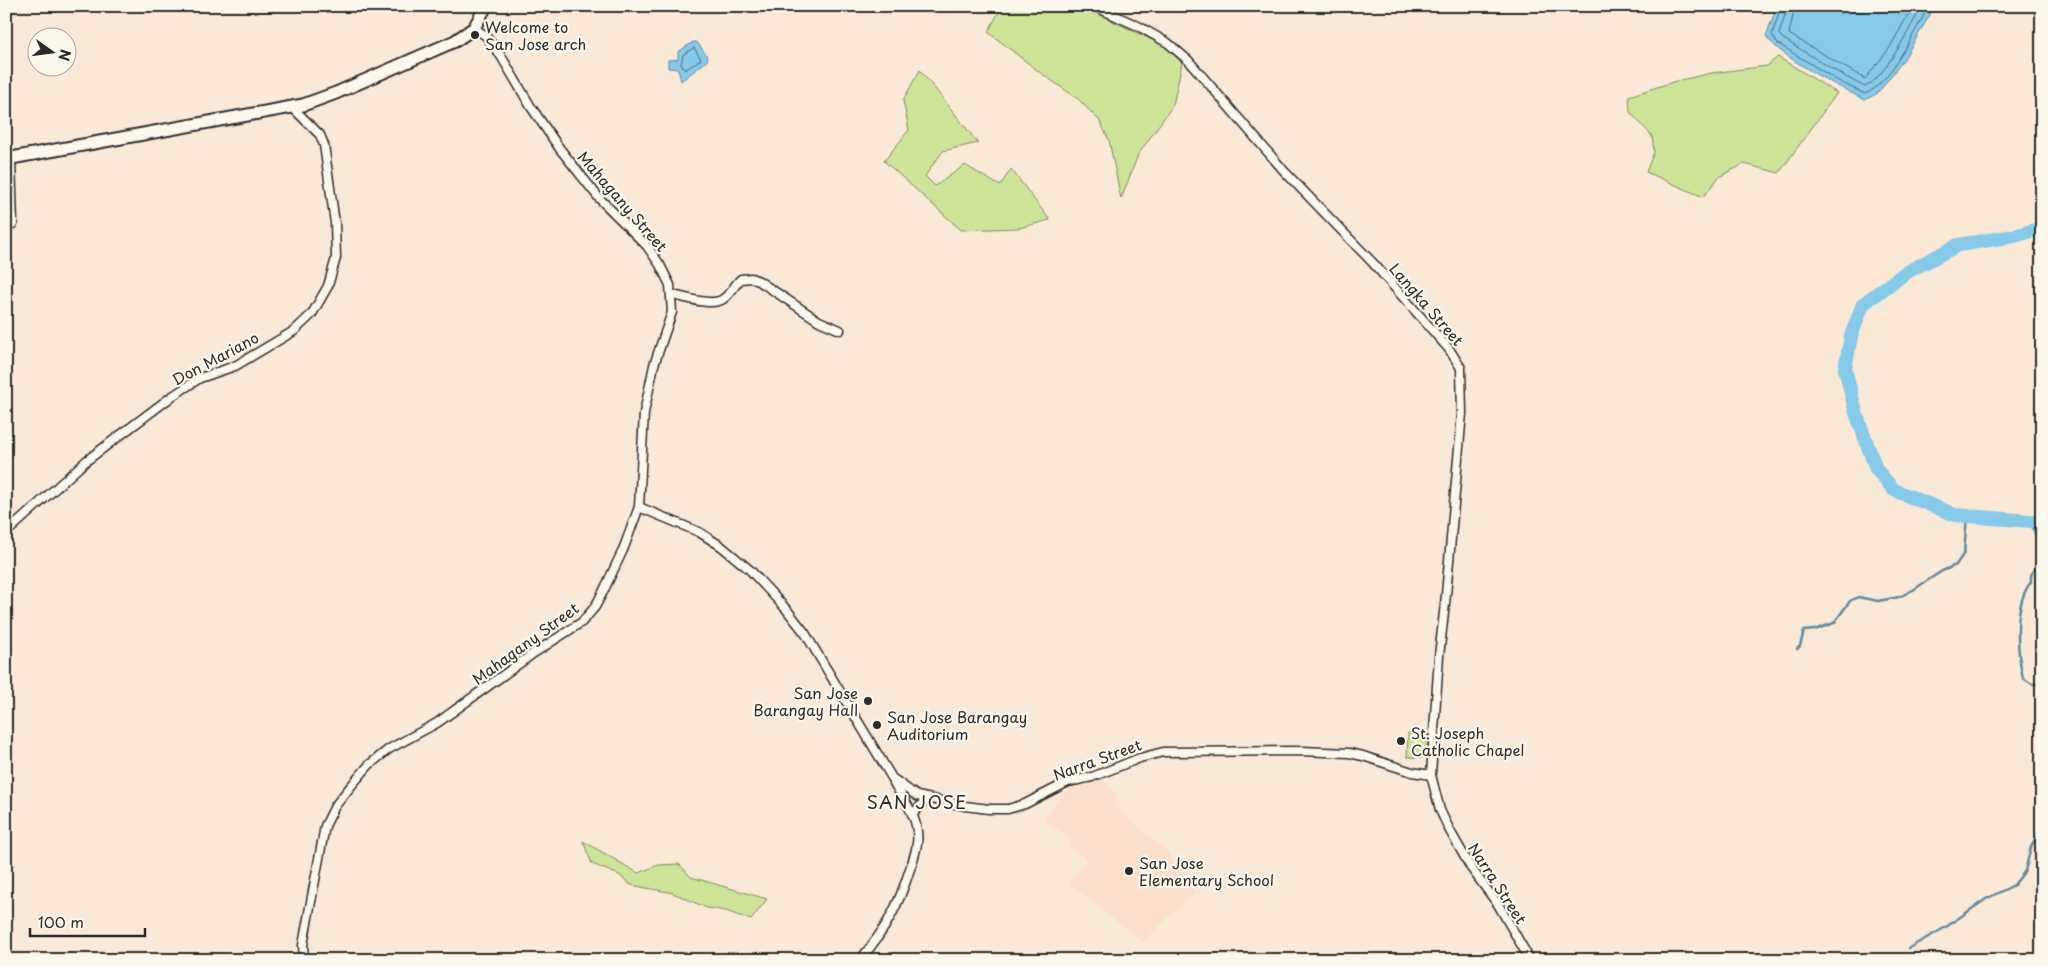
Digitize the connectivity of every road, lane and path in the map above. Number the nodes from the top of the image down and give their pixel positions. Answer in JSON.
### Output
{"nodes":[{"id":1,"x":486,"y":6,"type":"edge"},
{"id":2,"x":1094,"y":6,"type":"edge"},
{"id":3,"x":474,"y":28,"type":"junction"},
{"id":4,"x":293,"y":108,"type":"junction"},
{"id":5,"x":8,"y":159,"type":"edge"},
{"id":6,"x":13,"y":224,"type":"dead end"},
{"id":7,"x":672,"y":295,"type":"junction"},
{"id":8,"x":840,"y":330,"type":"dead end"},
{"id":9,"x":639,"y":507,"type":"junction"},
{"id":10,"x":6,"y":533,"type":"edge"},
{"id":11,"x":1431,"y":775,"type":"junction"},
{"id":12,"x":892,"y":778,"type":"junction"},
{"id":13,"x":927,"y":799,"type":"junction"},
{"id":14,"x":913,"y":814,"type":"junction"},
{"id":15,"x":304,"y":960,"type":"edge"},
{"id":16,"x":860,"y":960,"type":"edge"},
{"id":17,"x":1530,"y":960,"type":"edge"}],
"edges":[{"from":1,"to":3,"type":"street"},
{"from":2,"to":11,"type":"street","name":"Langka Street"},
{"from":3,"to":4,"type":"street"},
{"from":3,"to":7,"type":"street","name":"Mahagany Street"},
{"from":4,"to":5,"type":"street"},
{"from":4,"to":10,"type":"street","name":"Don Mariano"},
{"from":5,"to":6,"type":"street"},
{"from":7,"to":8,"type":"street"},
{"from":7,"to":9,"type":"street","name":"Mahagany Street"},
{"from":9,"to":12,"type":"street","name":"Narra Street"},
{"from":9,"to":15,"type":"street","name":"Mahagany Street"},
{"from":11,"to":13,"type":"street","name":"Narra Street"},
{"from":11,"to":17,"type":"street","name":"Narra Street"},
{"from":12,"to":13,"type":"street","name":"Narra Street"},
{"from":12,"to":14,"type":"street"},
{"from":13,"to":14,"type":"street"},
{"from":14,"to":16,"type":"street"}]}
